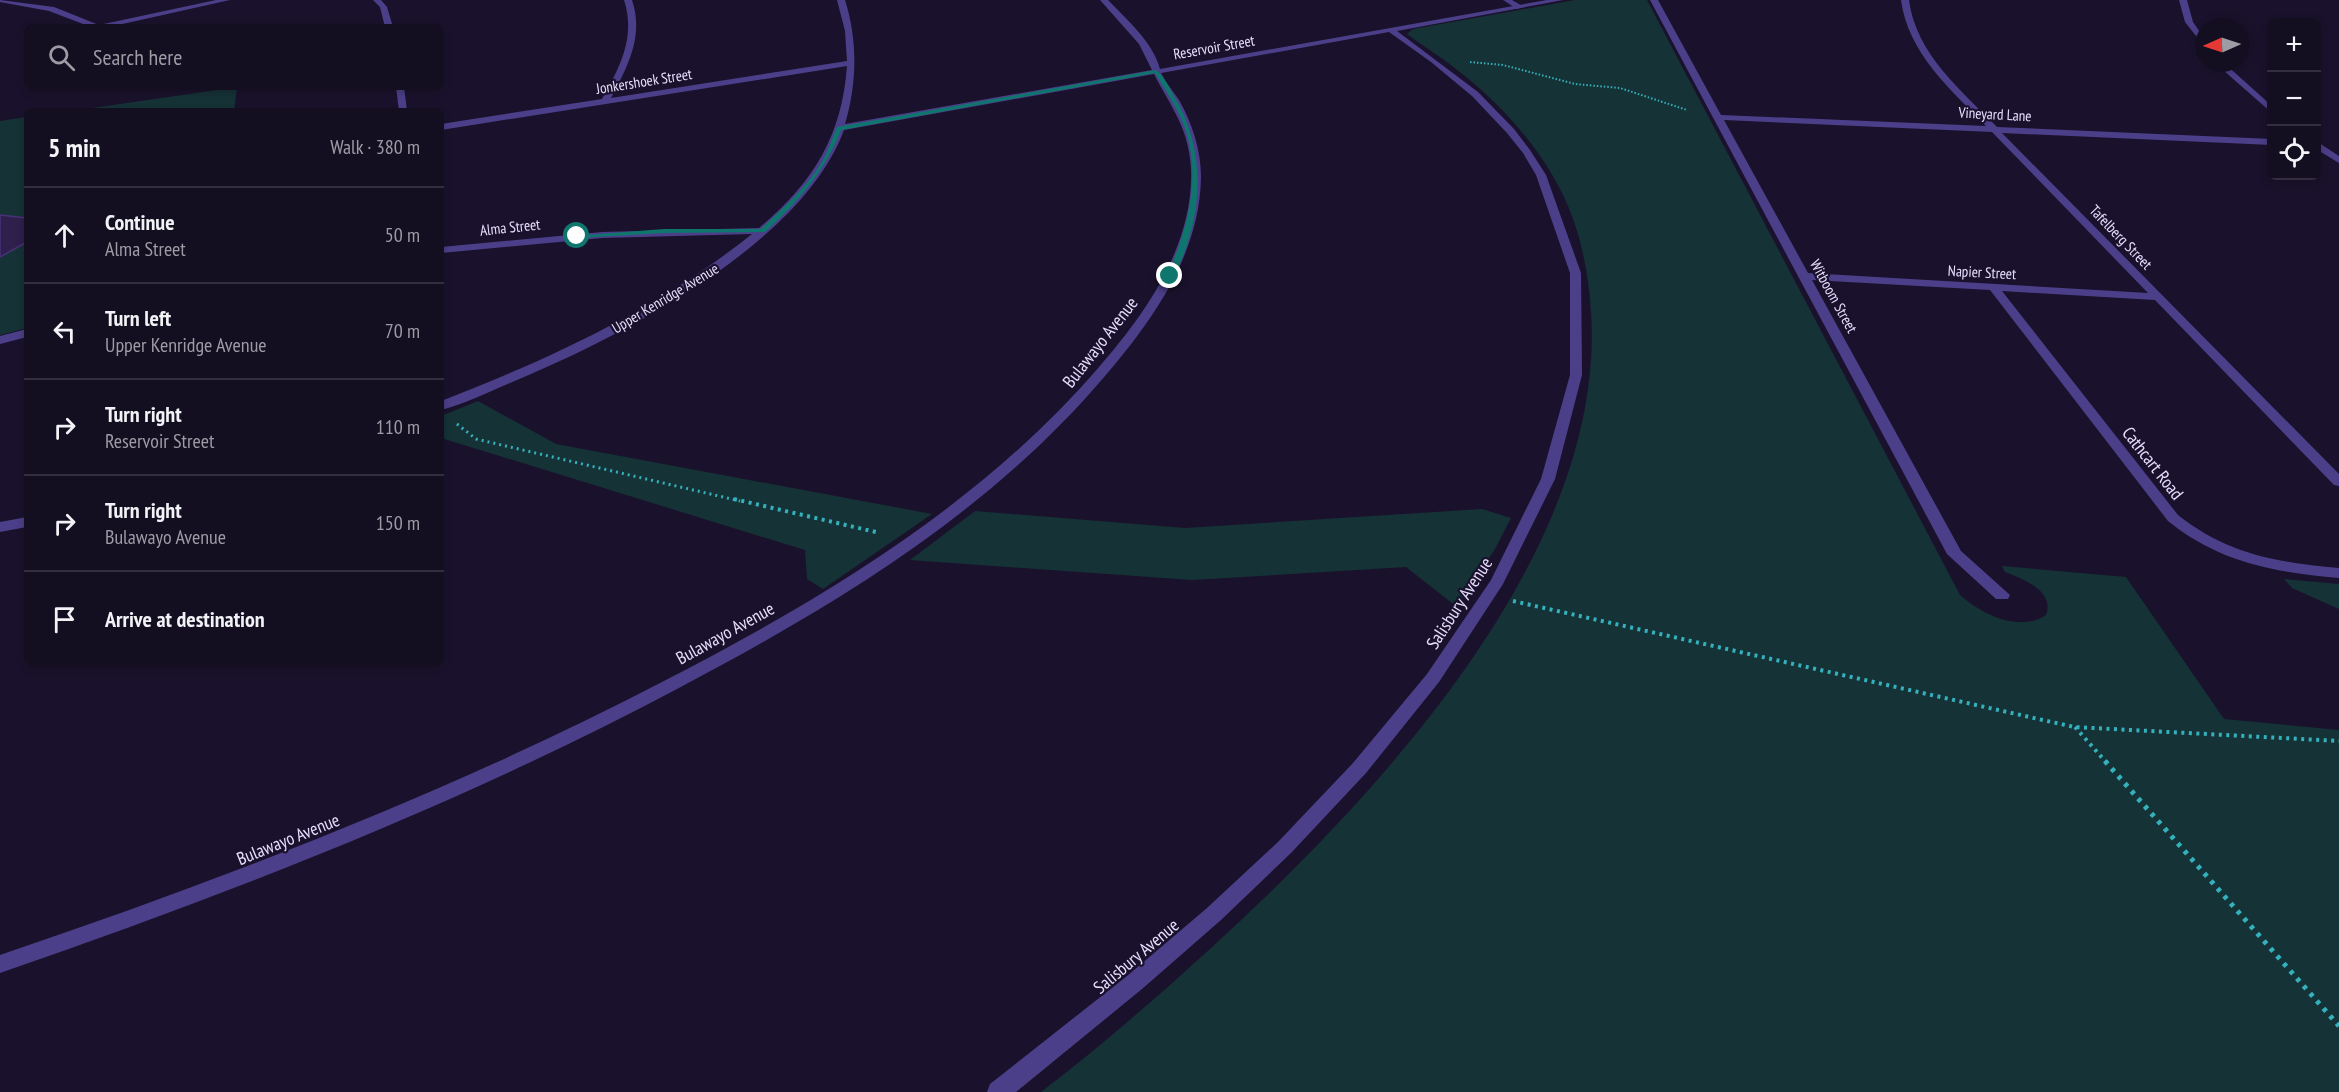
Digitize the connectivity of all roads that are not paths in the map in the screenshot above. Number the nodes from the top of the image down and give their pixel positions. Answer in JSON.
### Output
{"nodes":[{"id":1,"x":0,"y":0,"type":"edge"},
{"id":2,"x":226,"y":0,"type":"edge"},
{"id":3,"x":377,"y":0,"type":"edge"},
{"id":4,"x":628,"y":0,"type":"edge"},
{"id":5,"x":841,"y":0,"type":"edge"},
{"id":6,"x":1104,"y":0,"type":"edge"},
{"id":7,"x":1507,"y":0,"type":"edge"},
{"id":8,"x":1559,"y":0,"type":"edge"},
{"id":9,"x":1654,"y":0,"type":"edge"},
{"id":10,"x":1905,"y":0,"type":"edge"},
{"id":11,"x":2183,"y":0,"type":"edge"},
{"id":12,"x":1521,"y":7,"type":"junction"},
{"id":13,"x":90,"y":24,"type":"edge"},
{"id":14,"x":112,"y":24,"type":"edge"},
{"id":15,"x":388,"y":24,"type":"edge"},
{"id":16,"x":1391,"y":30,"type":"junction"},
{"id":17,"x":2195,"y":31,"type":"edge"},
{"id":18,"x":851,"y":63,"type":"junction"},
{"id":19,"x":1156,"y":71,"type":"junction"},
{"id":20,"x":2229,"y":72,"type":"edge"},
{"id":21,"x":400,"y":90,"type":"edge"},
{"id":22,"x":606,"y":100,"type":"junction"},
{"id":23,"x":2267,"y":107,"type":"edge"},
{"id":24,"x":404,"y":108,"type":"edge"},
{"id":25,"x":1717,"y":117,"type":"junction"},
{"id":26,"x":444,"y":127,"type":"edge"},
{"id":27,"x":839,"y":128,"type":"junction"},
{"id":28,"x":1994,"y":129,"type":"junction"},
{"id":29,"x":2267,"y":142,"type":"edge"},
{"id":30,"x":2321,"y":144,"type":"edge"},
{"id":31,"x":2339,"y":145,"type":"edge"},
{"id":32,"x":2321,"y":147,"type":"edge"},
{"id":33,"x":2339,"y":160,"type":"edge"},
{"id":34,"x":763,"y":231,"type":"junction"},
{"id":35,"x":444,"y":250,"type":"edge"},
{"id":36,"x":1804,"y":276,"type":"junction"},
{"id":37,"x":1994,"y":288,"type":"junction"},
{"id":38,"x":2159,"y":297,"type":"junction"},
{"id":39,"x":24,"y":334,"type":"edge"},
{"id":40,"x":0,"y":340,"type":"edge"},
{"id":41,"x":444,"y":405,"type":"edge"},
{"id":42,"x":2339,"y":482,"type":"edge"},
{"id":43,"x":24,"y":523,"type":"edge"},
{"id":44,"x":0,"y":527,"type":"edge"},
{"id":45,"x":2339,"y":573,"type":"edge"},
{"id":46,"x":2002,"y":595,"type":"dead end"},
{"id":47,"x":0,"y":964,"type":"edge"},
{"id":48,"x":998,"y":1092,"type":"edge"}],
"edges":[{"from":1,"to":13,"type":"street"},
{"from":2,"to":14,"type":"street"},
{"from":3,"to":15,"type":"street"},
{"from":4,"to":22,"type":"street"},
{"from":5,"to":18,"type":"street","name":"Upper Kenridge Avenue"},
{"from":6,"to":19,"type":"street","name":"Bulawayo Avenue"},
{"from":7,"to":12,"type":"street"},
{"from":8,"to":12,"type":"street","name":"Reservoir Street"},
{"from":9,"to":25,"type":"street","name":"Witboom Street"},
{"from":10,"to":28,"type":"street","name":"Tafelberg Street"},
{"from":11,"to":17,"type":"street"},
{"from":12,"to":16,"type":"street","name":"Reservoir Street"},
{"from":16,"to":19,"type":"street","name":"Reservoir Street"},
{"from":16,"to":48,"type":"street","name":"Salisbury Avenue"},
{"from":18,"to":22,"type":"street","name":"Jonkershoek Street"},
{"from":18,"to":27,"type":"street","name":"Upper Kenridge Avenue"},
{"from":19,"to":27,"type":"street","name":"Reservoir Street"},
{"from":19,"to":47,"type":"street","name":"Bulawayo Avenue"},
{"from":20,"to":23,"type":"street"},
{"from":21,"to":24,"type":"street"},
{"from":22,"to":26,"type":"street","name":"Jonkershoek Street"},
{"from":25,"to":28,"type":"street","name":"Vineyard Lane"},
{"from":25,"to":36,"type":"street","name":"Witboom Street"},
{"from":27,"to":34,"type":"street","name":"Upper Kenridge Avenue"},
{"from":28,"to":29,"type":"street","name":"Vineyard Lane"},
{"from":28,"to":38,"type":"street","name":"Tafelberg Street"},
{"from":30,"to":31,"type":"street"},
{"from":32,"to":33,"type":"street"},
{"from":34,"to":35,"type":"street","name":"Alma Street"},
{"from":34,"to":41,"type":"street","name":"Upper Kenridge Avenue"},
{"from":36,"to":37,"type":"street","name":"Napier Street"},
{"from":36,"to":46,"type":"street","name":"Witboom Street"},
{"from":37,"to":38,"type":"street","name":"Napier Street"},
{"from":37,"to":45,"type":"street","name":"Cathcart Road"},
{"from":38,"to":42,"type":"street","name":"Tafelberg Street"},
{"from":39,"to":40,"type":"street"},
{"from":43,"to":44,"type":"street"}]}
